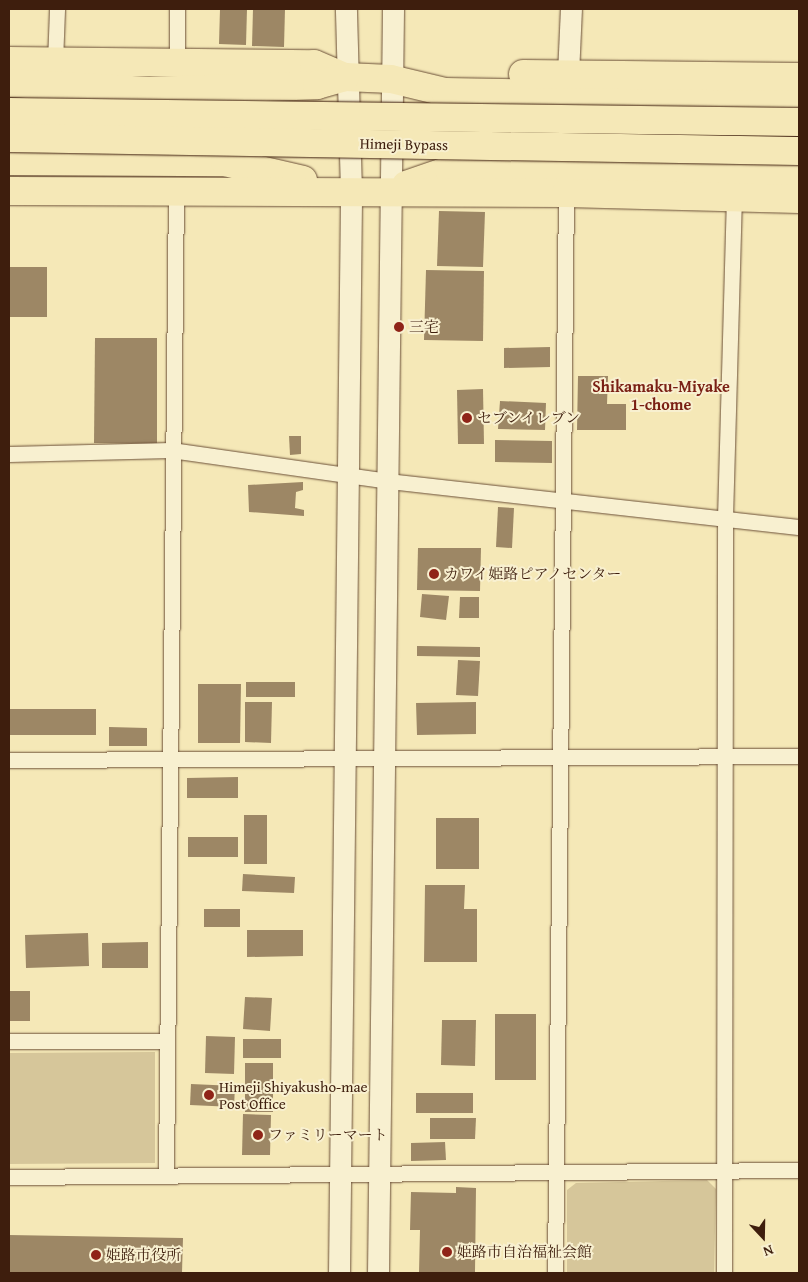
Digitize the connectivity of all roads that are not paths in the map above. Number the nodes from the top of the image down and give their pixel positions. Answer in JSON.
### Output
{"nodes":[{"id":1,"x":57,"y":9,"type":"edge"},
{"id":2,"x":177,"y":9,"type":"edge"},
{"id":3,"x":346,"y":9,"type":"edge"},
{"id":4,"x":393,"y":9,"type":"edge"},
{"id":5,"x":570,"y":9,"type":"edge"},
{"id":6,"x":9,"y":61,"type":"edge"},
{"id":7,"x":55,"y":62,"type":"junction"},
{"id":8,"x":177,"y":64,"type":"junction"},
{"id":9,"x":568,"y":74,"type":"junction"},
{"id":10,"x":345,"y":77,"type":"junction"},
{"id":11,"x":799,"y":77,"type":"edge"},
{"id":12,"x":392,"y":79,"type":"junction"},
{"id":13,"x":9,"y":83,"type":"edge"},
{"id":14,"x":799,"y":98,"type":"edge"},
{"id":15,"x":9,"y":112,"type":"edge"},
{"id":16,"x":799,"y":122,"type":"edge"},
{"id":17,"x":9,"y":138,"type":"edge"},
{"id":18,"x":799,"y":151,"type":"edge"},
{"id":19,"x":9,"y":161,"type":"edge"},
{"id":20,"x":799,"y":173,"type":"edge"},
{"id":21,"x":9,"y":191,"type":"edge"},
{"id":22,"x":176,"y":191,"type":"junction"},
{"id":23,"x":351,"y":191,"type":"junction"},
{"id":24,"x":388,"y":191,"type":"junction"},
{"id":25,"x":566,"y":193,"type":"junction"},
{"id":26,"x":734,"y":195,"type":"junction"},
{"id":27,"x":799,"y":199,"type":"edge"},
{"id":28,"x":171,"y":450,"type":"junction"},
{"id":29,"x":9,"y":454,"type":"edge"},
{"id":30,"x":347,"y":475,"type":"junction"},
{"id":31,"x":388,"y":481,"type":"junction"},
{"id":32,"x":563,"y":500,"type":"junction"},
{"id":33,"x":725,"y":518,"type":"junction"},
{"id":34,"x":799,"y":527,"type":"edge"},
{"id":35,"x":344,"y":756,"type":"junction"},
{"id":36,"x":799,"y":756,"type":"edge"},
{"id":37,"x":384,"y":757,"type":"junction"},
{"id":38,"x":558,"y":757,"type":"junction"},
{"id":39,"x":726,"y":757,"type":"junction"},
{"id":40,"x":170,"y":758,"type":"junction"},
{"id":41,"x":9,"y":760,"type":"edge"},
{"id":42,"x":9,"y":1041,"type":"edge"},
{"id":43,"x":164,"y":1041,"type":"junction"},
{"id":44,"x":555,"y":1170,"type":"junction"},
{"id":45,"x":799,"y":1170,"type":"edge"},
{"id":46,"x":725,"y":1171,"type":"junction"},
{"id":47,"x":379,"y":1172,"type":"junction"},
{"id":48,"x":166,"y":1174,"type":"junction"},
{"id":49,"x":340,"y":1174,"type":"junction"},
{"id":50,"x":9,"y":1177,"type":"edge"},
{"id":51,"x":339,"y":1273,"type":"edge"},
{"id":52,"x":378,"y":1273,"type":"edge"},
{"id":53,"x":555,"y":1273,"type":"edge"},
{"id":54,"x":724,"y":1273,"type":"edge"}],
"edges":[{"from":1,"to":7,"type":"street"},
{"from":2,"to":8,"type":"street"},
{"from":3,"to":10,"type":"street"},
{"from":4,"to":12,"type":"street"},
{"from":5,"to":9,"type":"street"},
{"from":6,"to":7,"type":"highway"},
{"from":7,"to":8,"type":"highway"},
{"from":8,"to":10,"type":"highway"},
{"from":9,"to":11,"type":"highway"},
{"from":9,"to":12,"type":"highway"},
{"from":10,"to":12,"type":"highway"},
{"from":10,"to":13,"type":"highway"},
{"from":10,"to":23,"type":"street"},
{"from":12,"to":14,"type":"highway"},
{"from":12,"to":24,"type":"street"},
{"from":15,"to":16,"type":"highway","name":"Himeji Bypass","bridge":true},
{"from":17,"to":18,"type":"highway","name":"Himeji Bypass","bridge":true},
{"from":19,"to":23,"type":"highway"},
{"from":20,"to":24,"type":"highway"},
{"from":21,"to":22,"type":"highway"},
{"from":22,"to":23,"type":"highway"},
{"from":22,"to":28,"type":"street"},
{"from":23,"to":24,"type":"highway"},
{"from":23,"to":30,"type":"street"},
{"from":24,"to":25,"type":"highway"},
{"from":24,"to":31,"type":"street"},
{"from":25,"to":26,"type":"highway"},
{"from":25,"to":32,"type":"street"},
{"from":26,"to":27,"type":"highway"},
{"from":26,"to":33,"type":"street"},
{"from":28,"to":29,"type":"street"},
{"from":28,"to":30,"type":"street"},
{"from":28,"to":40,"type":"street"},
{"from":30,"to":31,"type":"street"},
{"from":30,"to":35,"type":"street"},
{"from":31,"to":32,"type":"street"},
{"from":31,"to":37,"type":"street"},
{"from":32,"to":33,"type":"street"},
{"from":32,"to":38,"type":"street"},
{"from":33,"to":34,"type":"street"},
{"from":33,"to":39,"type":"street"},
{"from":35,"to":37,"type":"street"},
{"from":35,"to":40,"type":"street"},
{"from":35,"to":49,"type":"street"},
{"from":36,"to":39,"type":"street"},
{"from":37,"to":38,"type":"street"},
{"from":37,"to":47,"type":"street"},
{"from":38,"to":39,"type":"street"},
{"from":38,"to":44,"type":"street"},
{"from":39,"to":46,"type":"street"},
{"from":40,"to":41,"type":"street"},
{"from":40,"to":43,"type":"street"},
{"from":42,"to":43,"type":"street"},
{"from":43,"to":48,"type":"street"},
{"from":44,"to":46,"type":"street"},
{"from":44,"to":47,"type":"street"},
{"from":44,"to":53,"type":"street"},
{"from":45,"to":46,"type":"street"},
{"from":46,"to":54,"type":"street"},
{"from":47,"to":49,"type":"street"},
{"from":47,"to":52,"type":"street"},
{"from":48,"to":49,"type":"street"},
{"from":48,"to":50,"type":"street"},
{"from":49,"to":51,"type":"street"}]}
